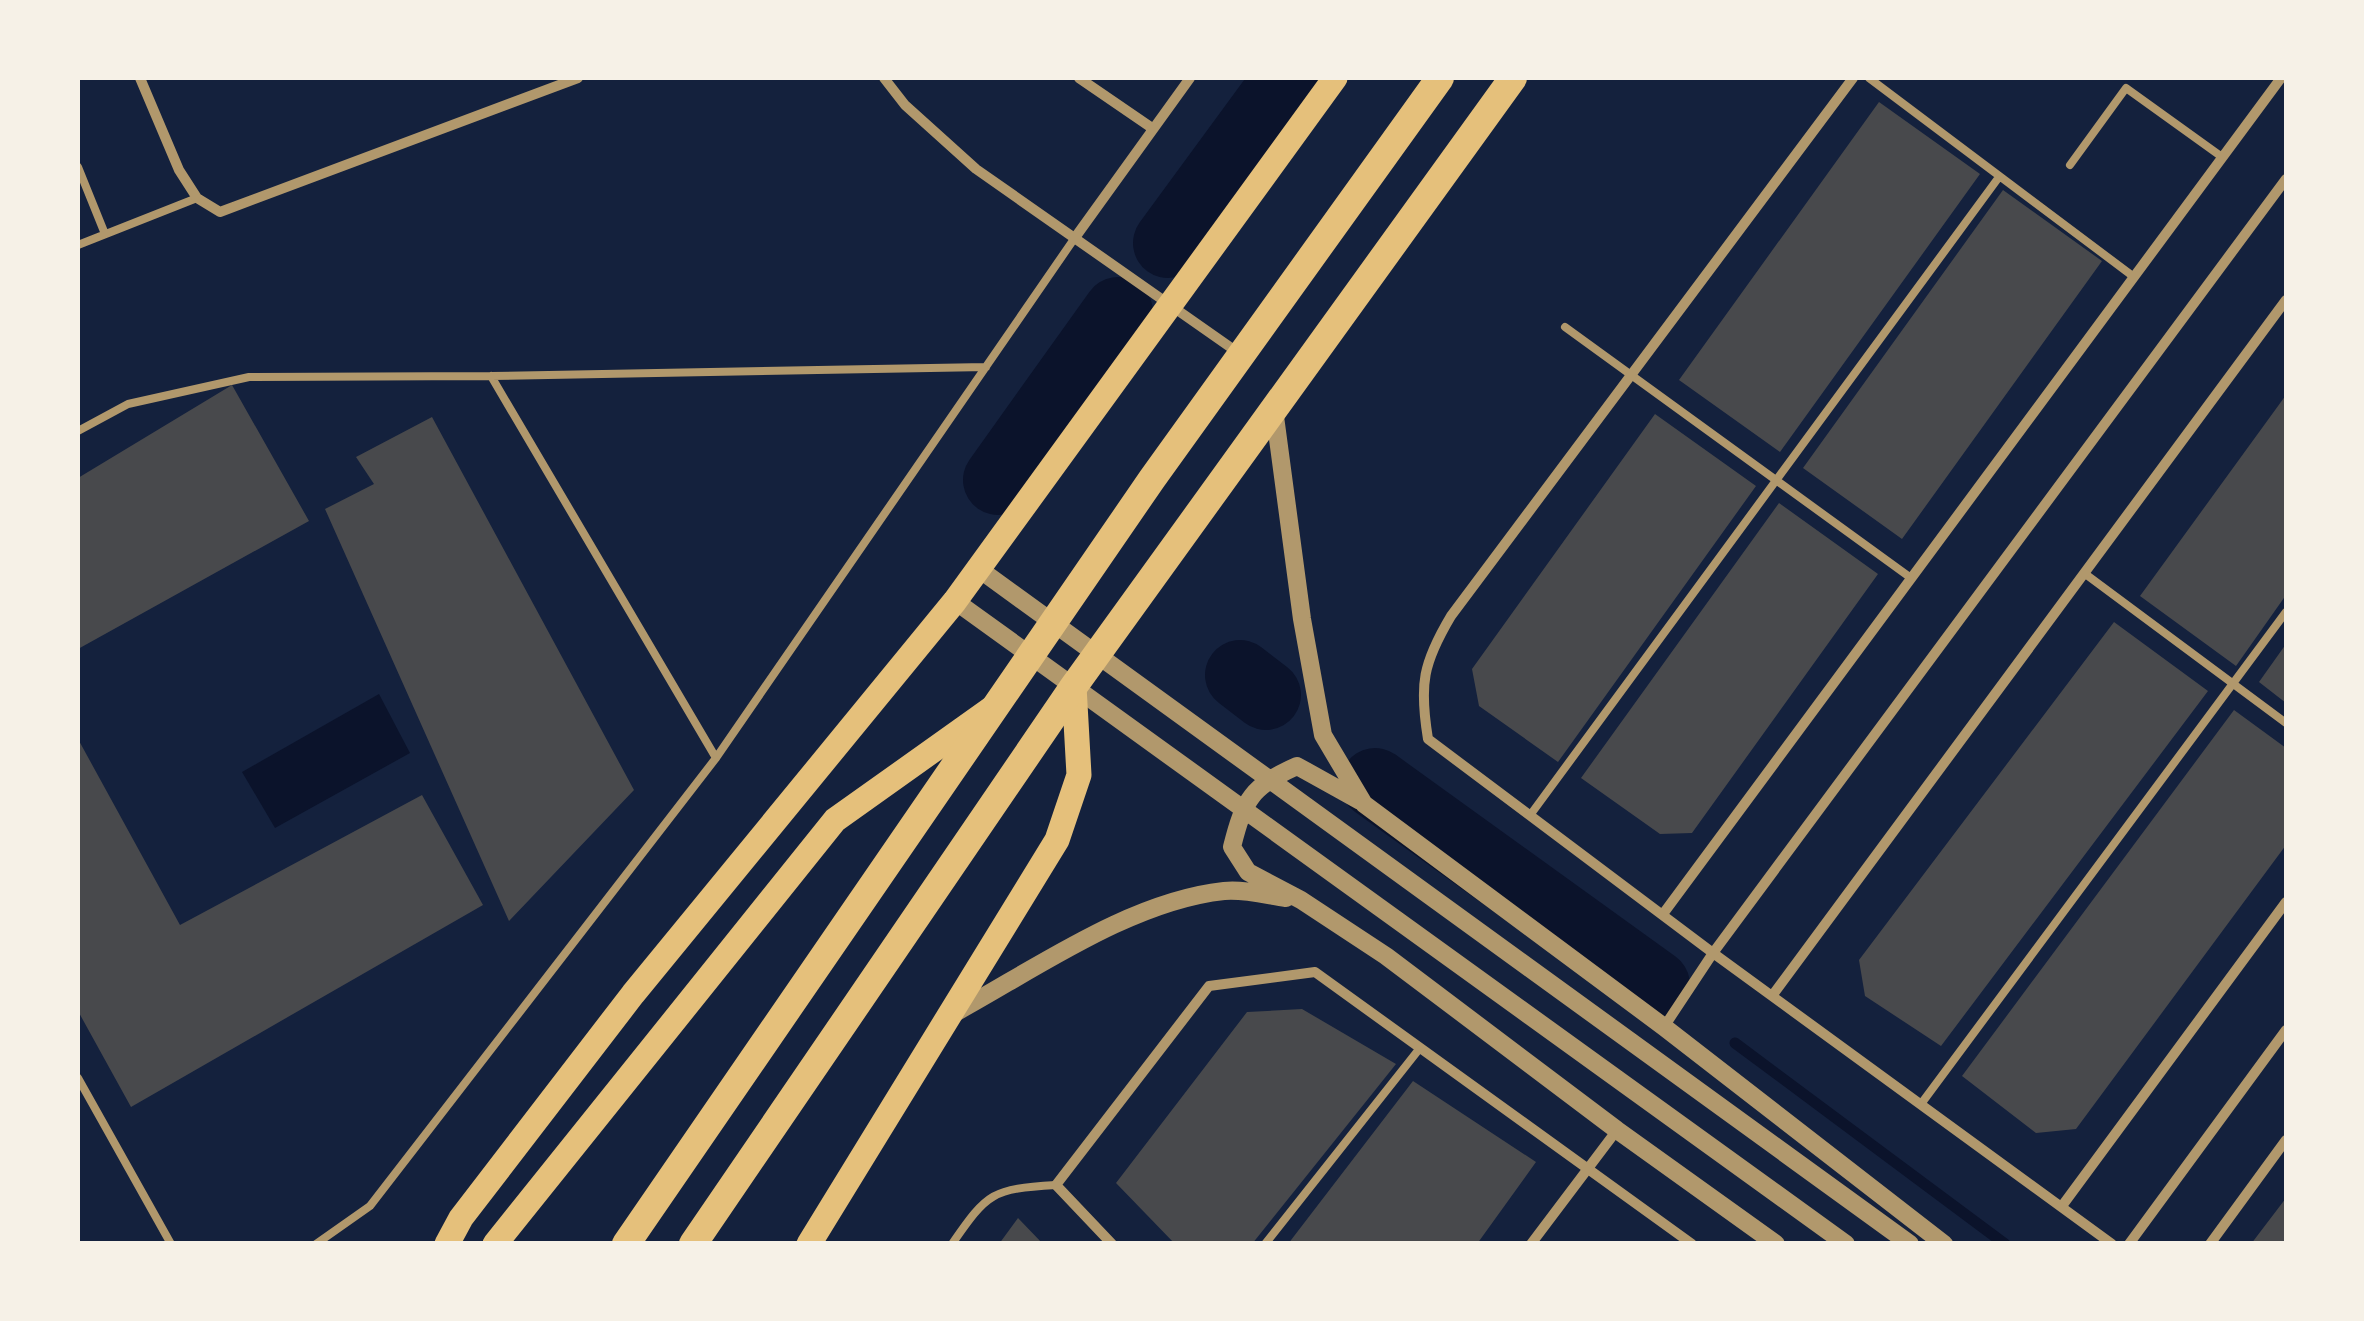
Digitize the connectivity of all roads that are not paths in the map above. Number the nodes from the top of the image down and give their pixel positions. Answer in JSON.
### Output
{"nodes":[{"id":1,"x":140,"y":78,"type":"edge"},
{"id":2,"x":578,"y":78,"type":"edge"},
{"id":3,"x":884,"y":78,"type":"edge"},
{"id":4,"x":1080,"y":78,"type":"edge"},
{"id":5,"x":1190,"y":78,"type":"edge"},
{"id":6,"x":1335,"y":78,"type":"edge"},
{"id":7,"x":1440,"y":78,"type":"edge"},
{"id":8,"x":1512,"y":78,"type":"edge"},
{"id":9,"x":1853,"y":78,"type":"edge"},
{"id":10,"x":1869,"y":78,"type":"edge"},
{"id":11,"x":2134,"y":78,"type":"edge"},
{"id":12,"x":2281,"y":78,"type":"edge"},
{"id":13,"x":2126,"y":88,"type":"junction"},
{"id":14,"x":1152,"y":128,"type":"junction"},
{"id":15,"x":2222,"y":157,"type":"junction"},
{"id":16,"x":2070,"y":165,"type":"dead end"},
{"id":17,"x":78,"y":167,"type":"edge"},
{"id":18,"x":2000,"y":176,"type":"junction"},
{"id":19,"x":2286,"y":179,"type":"edge"},
{"id":20,"x":197,"y":198,"type":"junction"},
{"id":21,"x":105,"y":234,"type":"junction"},
{"id":22,"x":1074,"y":238,"type":"junction"},
{"id":23,"x":78,"y":245,"type":"edge"},
{"id":24,"x":2134,"y":276,"type":"junction"},
{"id":25,"x":2286,"y":300,"type":"edge"},
{"id":26,"x":1566,"y":327,"type":"dead end"},
{"id":27,"x":1241,"y":355,"type":"junction"},
{"id":28,"x":986,"y":367,"type":"junction"},
{"id":29,"x":1631,"y":375,"type":"junction"},
{"id":30,"x":490,"y":376,"type":"junction"},
{"id":31,"x":1274,"y":408,"type":"junction"},
{"id":32,"x":78,"y":430,"type":"edge"},
{"id":33,"x":1776,"y":481,"type":"junction"},
{"id":34,"x":979,"y":569,"type":"junction"},
{"id":35,"x":2084,"y":573,"type":"junction"},
{"id":36,"x":1911,"y":578,"type":"junction"},
{"id":37,"x":955,"y":601,"type":"junction"},
{"id":38,"x":2286,"y":612,"type":"edge"},
{"id":39,"x":2234,"y":683,"type":"junction"},
{"id":40,"x":1074,"y":686,"type":"junction"},
{"id":41,"x":996,"y":706,"type":"junction"},
{"id":42,"x":2286,"y":722,"type":"edge"},
{"id":43,"x":716,"y":758,"type":"junction"},
{"id":44,"x":1364,"y":804,"type":"junction"},
{"id":45,"x":1531,"y":814,"type":"junction"},
{"id":46,"x":1301,"y":900,"type":"junction"},
{"id":47,"x":2286,"y":902,"type":"edge"},
{"id":48,"x":1663,"y":914,"type":"junction"},
{"id":49,"x":1714,"y":953,"type":"junction"},
{"id":50,"x":1772,"y":996,"type":"junction"},
{"id":51,"x":949,"y":1016,"type":"junction"},
{"id":52,"x":1664,"y":1027,"type":"junction"},
{"id":53,"x":2286,"y":1030,"type":"edge"},
{"id":54,"x":1420,"y":1048,"type":"junction"},
{"id":55,"x":78,"y":1078,"type":"edge"},
{"id":56,"x":1921,"y":1104,"type":"junction"},
{"id":57,"x":1617,"y":1130,"type":"junction"},
{"id":58,"x":2286,"y":1140,"type":"edge"},
{"id":59,"x":1587,"y":1168,"type":"junction"},
{"id":60,"x":1056,"y":1185,"type":"junction"},
{"id":61,"x":2062,"y":1206,"type":"junction"},
{"id":62,"x":171,"y":1244,"type":"edge"},
{"id":63,"x":316,"y":1244,"type":"edge"},
{"id":64,"x":447,"y":1244,"type":"edge"},
{"id":65,"x":495,"y":1244,"type":"edge"},
{"id":66,"x":626,"y":1244,"type":"edge"},
{"id":67,"x":692,"y":1244,"type":"edge"},
{"id":68,"x":808,"y":1244,"type":"edge"},
{"id":69,"x":952,"y":1244,"type":"edge"},
{"id":70,"x":1112,"y":1244,"type":"edge"},
{"id":71,"x":1266,"y":1244,"type":"edge"},
{"id":72,"x":1532,"y":1244,"type":"edge"},
{"id":73,"x":1692,"y":1244,"type":"edge"},
{"id":74,"x":1776,"y":1244,"type":"edge"},
{"id":75,"x":1846,"y":1244,"type":"edge"},
{"id":76,"x":1910,"y":1244,"type":"edge"},
{"id":77,"x":1944,"y":1244,"type":"edge"},
{"id":78,"x":2112,"y":1244,"type":"edge"},
{"id":79,"x":2128,"y":1244,"type":"edge"},
{"id":80,"x":2210,"y":1244,"type":"edge"}],
"edges":[{"from":1,"to":20,"type":"street"},
{"from":2,"to":20,"type":"street"},
{"from":3,"to":22,"type":"street"},
{"from":4,"to":14,"type":"street"},
{"from":5,"to":14,"type":"street"},
{"from":6,"to":34,"type":"main road"},
{"from":7,"to":27,"type":"highway"},
{"from":8,"to":31,"type":"highway"},
{"from":9,"to":29,"type":"street"},
{"from":10,"to":18,"type":"lane"},
{"from":11,"to":13,"type":"lane"},
{"from":12,"to":15,"type":"street"},
{"from":13,"to":15,"type":"lane"},
{"from":13,"to":16,"type":"lane"},
{"from":14,"to":22,"type":"street"},
{"from":15,"to":24,"type":"street"},
{"from":17,"to":21,"type":"lane"},
{"from":18,"to":24,"type":"lane"},
{"from":18,"to":33,"type":"lane"},
{"from":19,"to":49,"type":"street"},
{"from":20,"to":21,"type":"lane"},
{"from":21,"to":23,"type":"lane"},
{"from":22,"to":27,"type":"street"},
{"from":22,"to":28,"type":"lane"},
{"from":24,"to":36,"type":"street"},
{"from":25,"to":35,"type":"street"},
{"from":26,"to":29,"type":"lane"},
{"from":27,"to":41,"type":"highway"},
{"from":28,"to":30,"type":"lane"},
{"from":28,"to":43,"type":"lane"},
{"from":29,"to":33,"type":"lane"},
{"from":29,"to":45,"type":"street"},
{"from":30,"to":32,"type":"lane"},
{"from":30,"to":43,"type":"lane"},
{"from":31,"to":40,"type":"highway"},
{"from":31,"to":44,"type":"street"},
{"from":33,"to":36,"type":"lane"},
{"from":33,"to":45,"type":"lane"},
{"from":34,"to":37,"type":"main road"},
{"from":34,"to":76,"type":"street"},
{"from":35,"to":39,"type":"lane"},
{"from":35,"to":50,"type":"street"},
{"from":36,"to":48,"type":"street"},
{"from":37,"to":64,"type":"main road"},
{"from":37,"to":75,"type":"street"},
{"from":38,"to":39,"type":"lane"},
{"from":39,"to":42,"type":"lane"},
{"from":39,"to":56,"type":"lane"},
{"from":40,"to":51,"type":"main road"},
{"from":40,"to":67,"type":"highway"},
{"from":41,"to":65,"type":"main road"},
{"from":41,"to":66,"type":"highway"},
{"from":43,"to":63,"type":"lane"},
{"from":44,"to":46,"type":"street"},
{"from":44,"to":52,"type":"street"},
{"from":45,"to":48,"type":"street"},
{"from":46,"to":51,"type":"street"},
{"from":46,"to":57,"type":"street"},
{"from":47,"to":61,"type":"street"},
{"from":48,"to":49,"type":"street"},
{"from":49,"to":50,"type":"street"},
{"from":49,"to":52,"type":"street"},
{"from":50,"to":56,"type":"street"},
{"from":51,"to":68,"type":"main road"},
{"from":52,"to":77,"type":"street"},
{"from":53,"to":79,"type":"street"},
{"from":54,"to":59,"type":"street"},
{"from":54,"to":60,"type":"street"},
{"from":54,"to":71,"type":"lane"},
{"from":55,"to":62,"type":"lane"},
{"from":56,"to":61,"type":"street"},
{"from":57,"to":59,"type":"street"},
{"from":57,"to":74,"type":"street"},
{"from":58,"to":80,"type":"street"},
{"from":59,"to":72,"type":"street"},
{"from":59,"to":73,"type":"street"},
{"from":60,"to":69,"type":"lane"},
{"from":60,"to":70,"type":"street"},
{"from":61,"to":78,"type":"street"}]}
